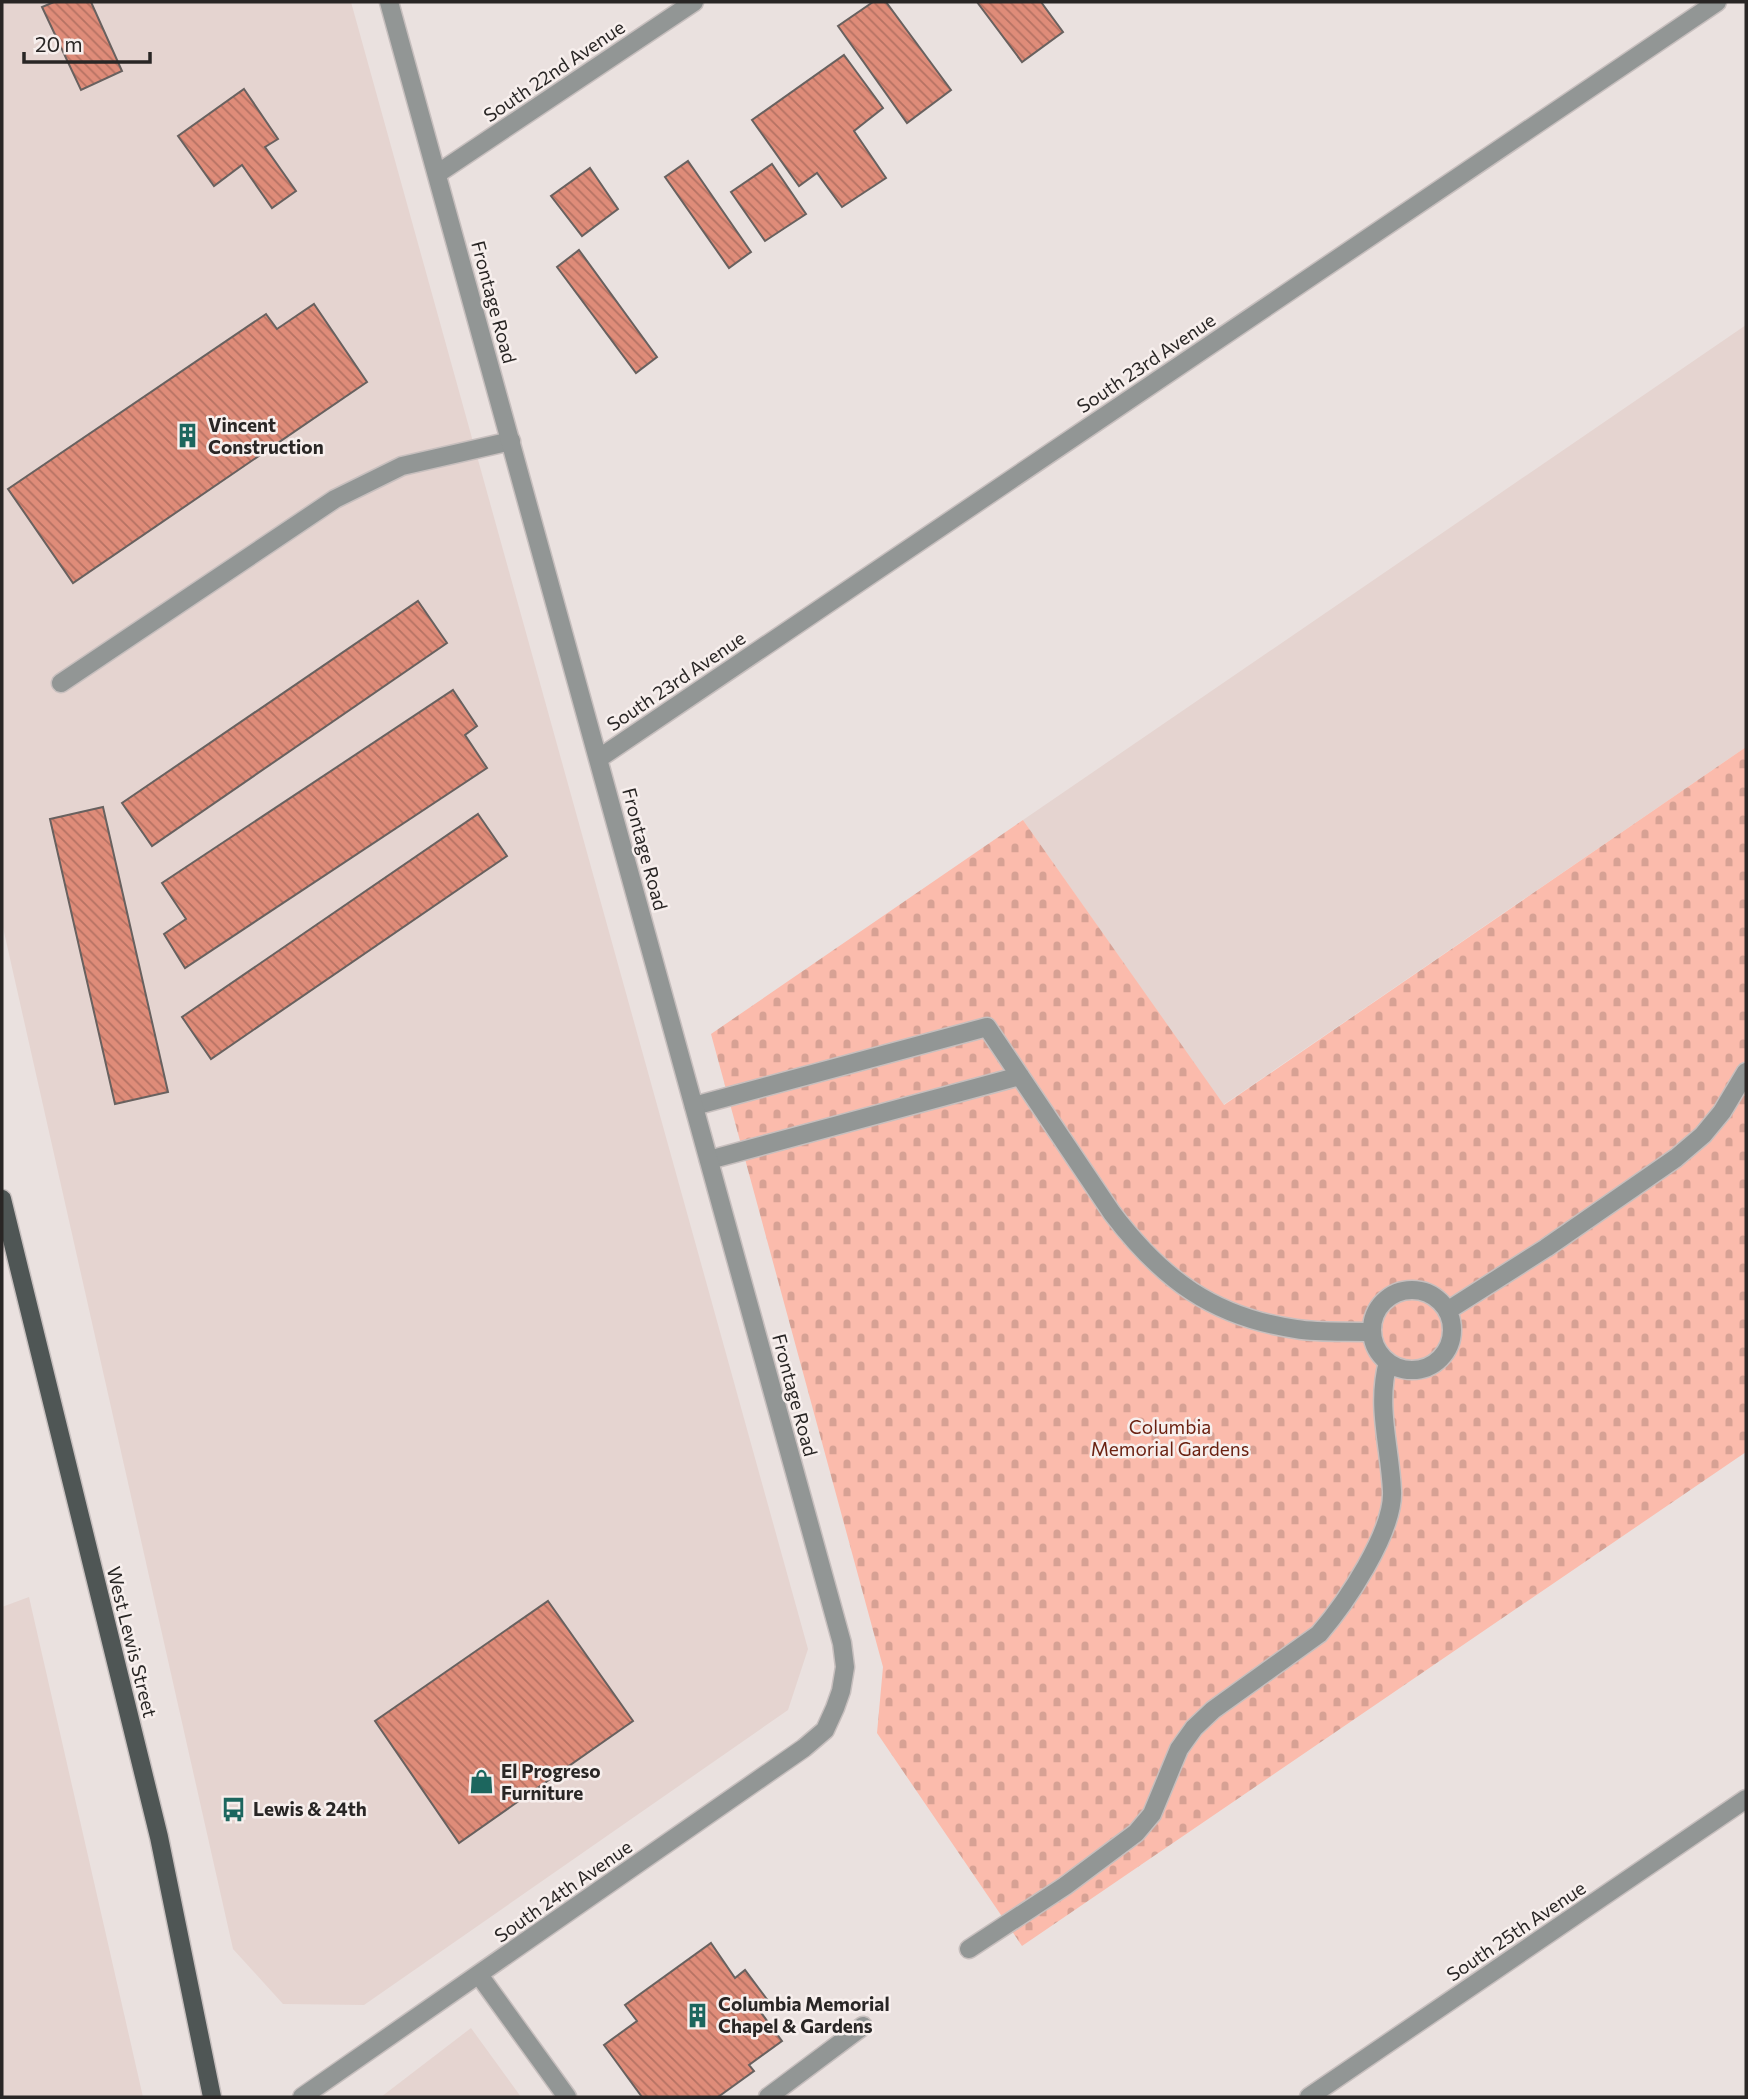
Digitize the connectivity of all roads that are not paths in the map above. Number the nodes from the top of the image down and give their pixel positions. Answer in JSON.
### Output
{"nodes":[{"id":1,"x":389,"y":2,"type":"edge"},
{"id":2,"x":694,"y":2,"type":"edge"},
{"id":3,"x":1717,"y":2,"type":"edge"},
{"id":4,"x":437,"y":174,"type":"junction"},
{"id":5,"x":511,"y":441,"type":"junction"},
{"id":6,"x":61,"y":682,"type":"dead end"},
{"id":7,"x":598,"y":759,"type":"junction"},
{"id":8,"x":1746,"y":1072,"type":"edge"},
{"id":9,"x":1020,"y":1076,"type":"junction"},
{"id":10,"x":694,"y":1106,"type":"junction"},
{"id":11,"x":709,"y":1160,"type":"junction"},
{"id":12,"x":2,"y":1199,"type":"edge"},
{"id":13,"x":1447,"y":1311,"type":"junction"},
{"id":14,"x":1371,"y":1332,"type":"junction"},
{"id":15,"x":1388,"y":1362,"type":"junction"},
{"id":16,"x":835,"y":1708,"type":"joint"},
{"id":17,"x":1746,"y":1799,"type":"edge"},
{"id":18,"x":969,"y":1949,"type":"dead end"},
{"id":19,"x":479,"y":1975,"type":"junction"},
{"id":20,"x":863,"y":2026,"type":"dead end"},
{"id":21,"x":212,"y":2097,"type":"edge"},
{"id":22,"x":302,"y":2097,"type":"edge"},
{"id":23,"x":567,"y":2097,"type":"edge"},
{"id":24,"x":768,"y":2097,"type":"edge"},
{"id":25,"x":1309,"y":2097,"type":"edge"}],
"edges":[{"from":1,"to":4,"type":"street","name":"Frontage Road"},
{"from":2,"to":4,"type":"street","name":"South 22nd Avenue"},
{"from":3,"to":7,"type":"street","name":"South 23rd Avenue"},
{"from":4,"to":5,"type":"street","name":"Frontage Road"},
{"from":5,"to":6,"type":"street"},
{"from":5,"to":7,"type":"street","name":"Frontage Road"},
{"from":7,"to":10,"type":"street","name":"Frontage Road"},
{"from":8,"to":13,"type":"street"},
{"from":9,"to":10,"type":"street"},
{"from":9,"to":11,"type":"street"},
{"from":9,"to":14,"type":"street"},
{"from":10,"to":11,"type":"street","name":"Frontage Road"},
{"from":11,"to":16,"type":"street","name":"Frontage Road"},
{"from":12,"to":21,"type":"main road","name":"West Lewis Street"},
{"from":13,"to":14,"type":"street"},
{"from":13,"to":15,"type":"street"},
{"from":14,"to":15,"type":"street"},
{"from":15,"to":18,"type":"street"},
{"from":16,"to":19,"type":"street","name":"South 24th Avenue"},
{"from":17,"to":25,"type":"street","name":"South 25th Avenue"},
{"from":19,"to":22,"type":"street","name":"South 24th Avenue"},
{"from":19,"to":23,"type":"street"},
{"from":20,"to":24,"type":"street"}]}
